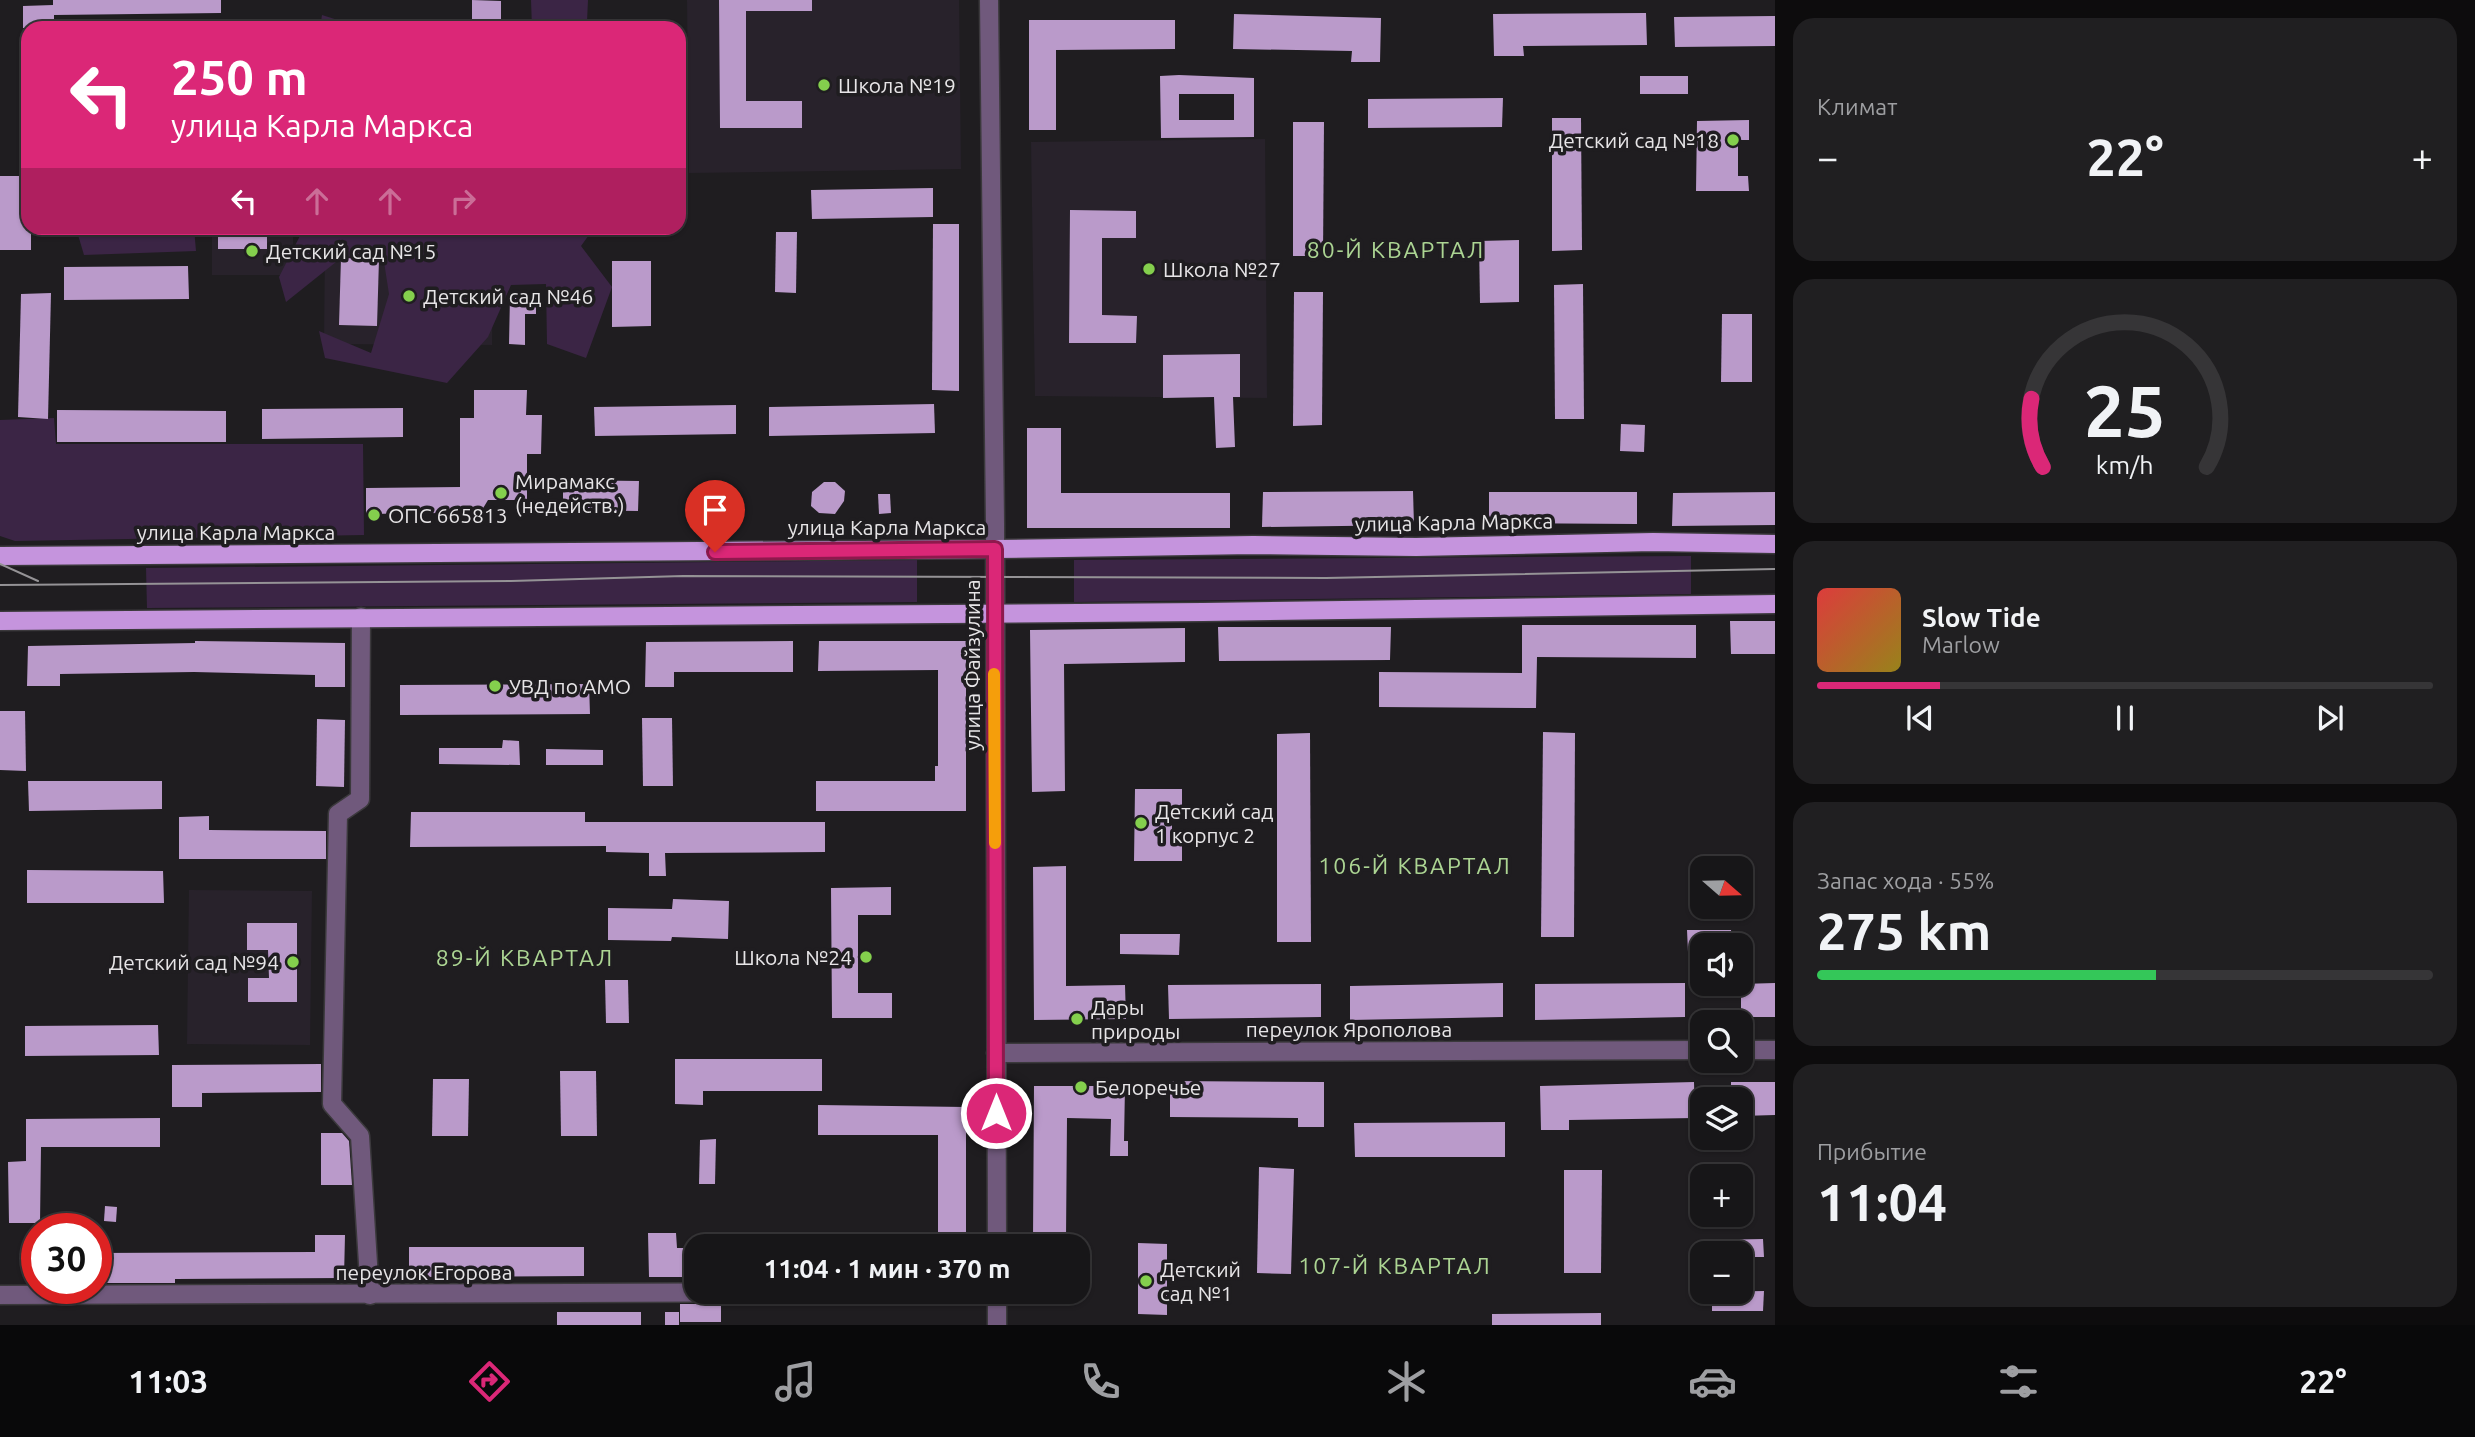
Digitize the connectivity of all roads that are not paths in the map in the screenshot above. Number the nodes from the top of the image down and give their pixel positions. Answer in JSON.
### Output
{"nodes":[{"id":1,"x":989,"y":0,"type":"edge"},
{"id":2,"x":1775,"y":544,"type":"edge"},
{"id":3,"x":995,"y":549,"type":"junction"},
{"id":4,"x":0,"y":556,"type":"edge"},
{"id":5,"x":1775,"y":604,"type":"edge"},
{"id":6,"x":994,"y":613,"type":"junction"},
{"id":7,"x":361,"y":617,"type":"junction"},
{"id":8,"x":0,"y":621,"type":"edge"},
{"id":9,"x":1690,"y":1050,"type":"edge"},
{"id":10,"x":1753,"y":1050,"type":"edge"},
{"id":11,"x":1775,"y":1050,"type":"edge"},
{"id":12,"x":996,"y":1053,"type":"junction"},
{"id":13,"x":997,"y":1234,"type":"edge"},
{"id":14,"x":684,"y":1293,"type":"edge"},
{"id":15,"x":0,"y":1295,"type":"edge"},
{"id":16,"x":370,"y":1295,"type":"junction"},
{"id":17,"x":997,"y":1304,"type":"edge"},
{"id":18,"x":997,"y":1325,"type":"edge"}],
"edges":[{"from":1,"to":3,"type":"street","name":"улица Файзулина"},
{"from":2,"to":3,"type":"main road","name":"улица Карла Маркса"},
{"from":3,"to":4,"type":"main road","name":"улица Карла Маркса"},
{"from":3,"to":6,"type":"street","name":"улица Файзулина"},
{"from":5,"to":6,"type":"main road"},
{"from":6,"to":7,"type":"main road"},
{"from":6,"to":12,"type":"street","name":"улица Файзулина"},
{"from":7,"to":8,"type":"main road"},
{"from":7,"to":16,"type":"street"},
{"from":9,"to":12,"type":"street","name":"переулок Ярополова"},
{"from":10,"to":11,"type":"street"},
{"from":12,"to":13,"type":"street","name":"улица Файзулина"},
{"from":14,"to":16,"type":"street","name":"переулок Егорова"},
{"from":15,"to":16,"type":"street","name":"переулок Егорова"},
{"from":17,"to":18,"type":"street"}]}
